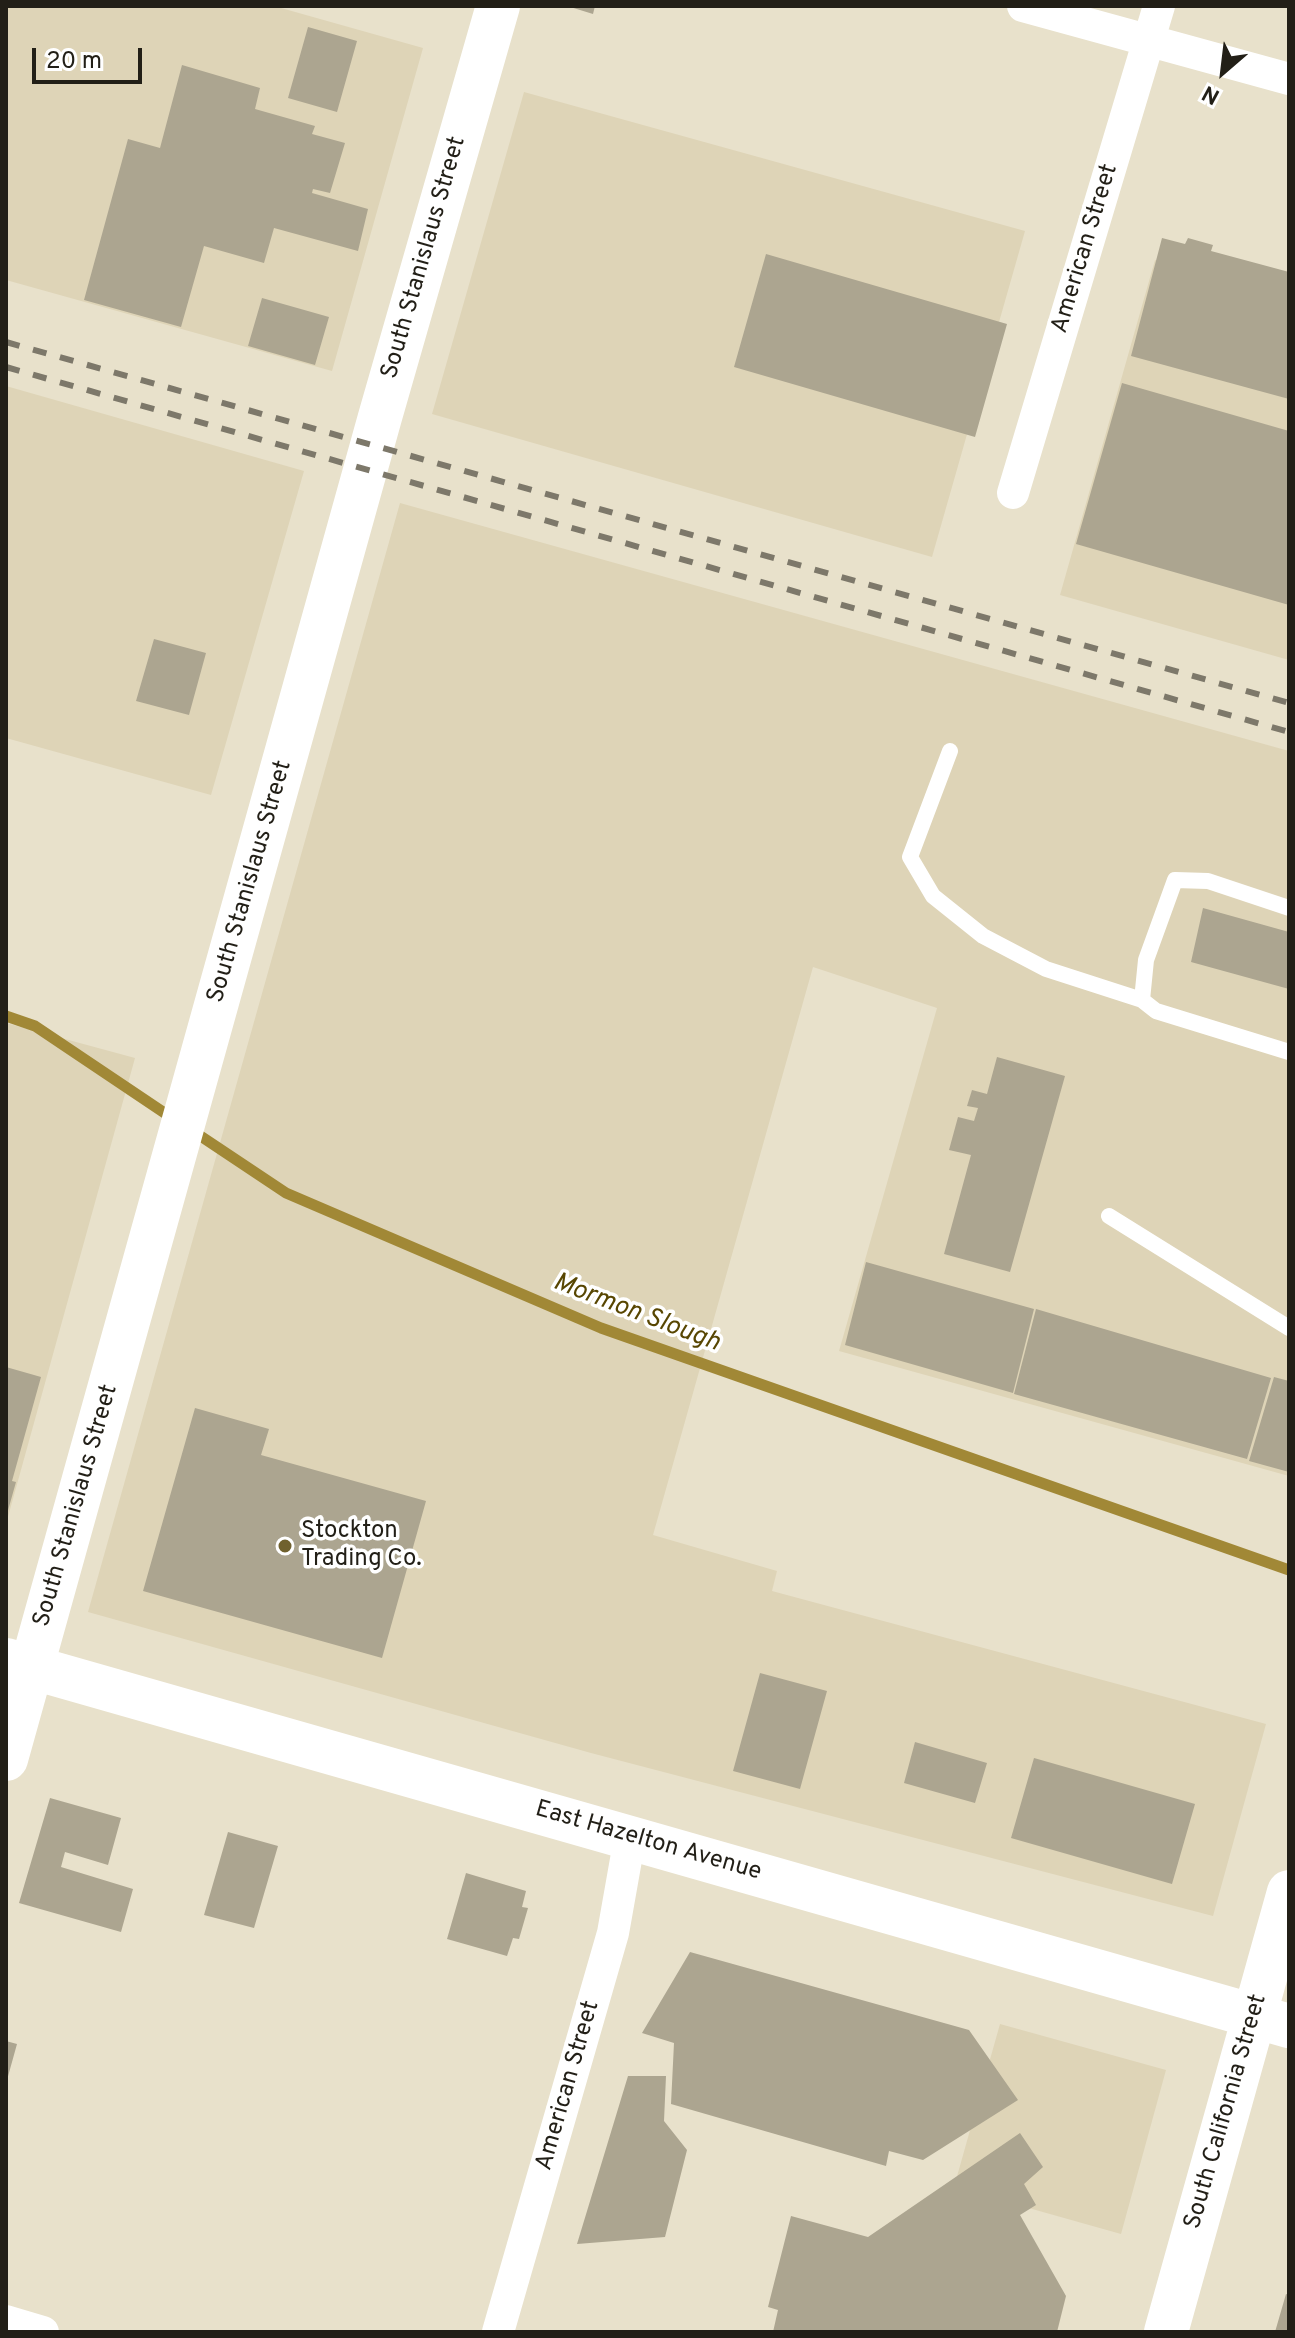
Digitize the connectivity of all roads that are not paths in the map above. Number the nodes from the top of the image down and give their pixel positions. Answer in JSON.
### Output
{"nodes":[{"id":1,"x":498,"y":6,"type":"edge"},
{"id":2,"x":1023,"y":6,"type":"edge"},
{"id":3,"x":1159,"y":6,"type":"edge"},
{"id":4,"x":1150,"y":41,"type":"junction"},
{"id":5,"x":1289,"y":79,"type":"edge"},
{"id":6,"x":1013,"y":493,"type":"dead end"},
{"id":7,"x":950,"y":751,"type":"dead end"},
{"id":8,"x":1289,"y":908,"type":"edge"},
{"id":9,"x":1142,"y":1000,"type":"junction"},
{"id":10,"x":1289,"y":1052,"type":"edge"},
{"id":11,"x":1109,"y":1216,"type":"dead end"},
{"id":12,"x":1289,"y":1328,"type":"edge"},
{"id":13,"x":19,"y":1664,"type":"edge"},
{"id":14,"x":6,"y":1759,"type":"edge"},
{"id":15,"x":630,"y":1837,"type":"junction"},
{"id":16,"x":1289,"y":1892,"type":"edge"},
{"id":17,"x":1271,"y":2021,"type":"edge"},
{"id":18,"x":6,"y":2321,"type":"edge"},
{"id":19,"x":43,"y":2332,"type":"edge"},
{"id":20,"x":498,"y":2332,"type":"edge"},
{"id":21,"x":1166,"y":2332,"type":"edge"}],
"edges":[{"from":1,"to":13,"type":"street","name":"South Stanislaus Street"},
{"from":2,"to":4,"type":"street"},
{"from":3,"to":4,"type":"street","name":"American Street"},
{"from":4,"to":5,"type":"street"},
{"from":4,"to":6,"type":"street","name":"American Street"},
{"from":7,"to":9,"type":"lane"},
{"from":8,"to":9,"type":"lane"},
{"from":9,"to":10,"type":"lane"},
{"from":11,"to":12,"type":"lane"},
{"from":13,"to":14,"type":"street","name":"South Stanislaus Street"},
{"from":13,"to":15,"type":"street","name":"East Hazelton Avenue"},
{"from":15,"to":17,"type":"street","name":"East Hazelton Avenue"},
{"from":15,"to":20,"type":"street","name":"American Street"},
{"from":16,"to":17,"type":"street","name":"South California Street"},
{"from":17,"to":21,"type":"street","name":"South California Street"},
{"from":18,"to":19,"type":"street"}]}
